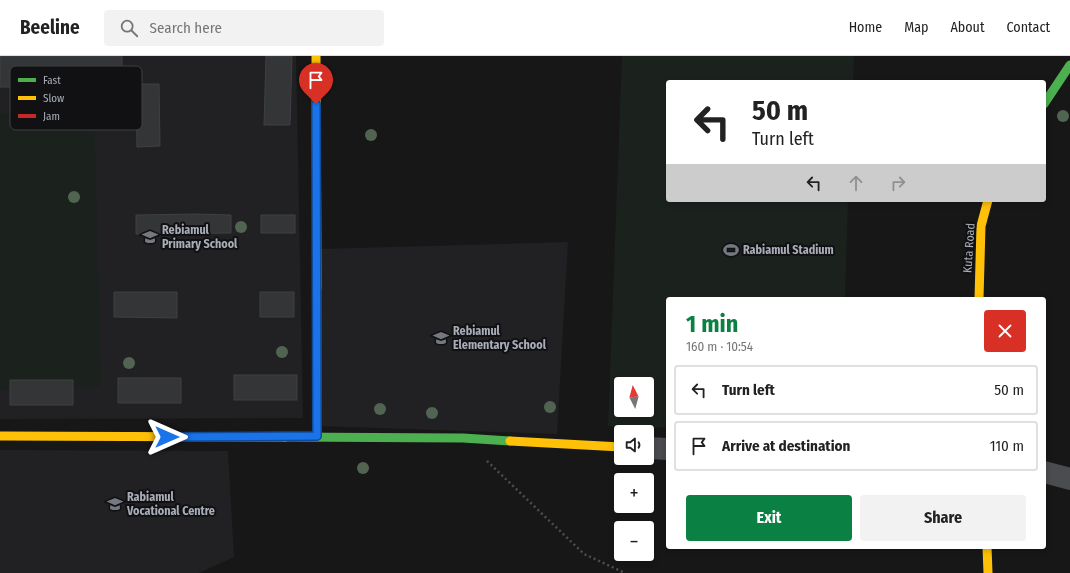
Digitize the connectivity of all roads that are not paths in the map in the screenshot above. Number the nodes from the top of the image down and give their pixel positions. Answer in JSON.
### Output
{"nodes":[{"id":1,"x":316,"y":56,"type":"edge"},
{"id":2,"x":1070,"y":65,"type":"edge"},
{"id":3,"x":1046,"y":101,"type":"edge"},
{"id":4,"x":987,"y":202,"type":"edge"},
{"id":5,"x":979,"y":297,"type":"edge"},
{"id":6,"x":0,"y":436,"type":"edge"},
{"id":7,"x":317,"y":436,"type":"junction"},
{"id":8,"x":614,"y":447,"type":"edge"},
{"id":9,"x":654,"y":448,"type":"edge"},
{"id":10,"x":666,"y":449,"type":"edge"},
{"id":11,"x":1046,"y":473,"type":"edge"},
{"id":12,"x":1070,"y":479,"type":"edge"},
{"id":13,"x":987,"y":549,"type":"edge"},
{"id":14,"x":988,"y":573,"type":"edge"}],
"edges":[{"from":1,"to":7,"type":"street"},
{"from":2,"to":3,"type":"street"},
{"from":4,"to":5,"type":"street","name":"Kuta Road"},
{"from":6,"to":7,"type":"street"},
{"from":7,"to":8,"type":"street"},
{"from":9,"to":10,"type":"street"},
{"from":11,"to":12,"type":"street"},
{"from":13,"to":14,"type":"street"}]}
